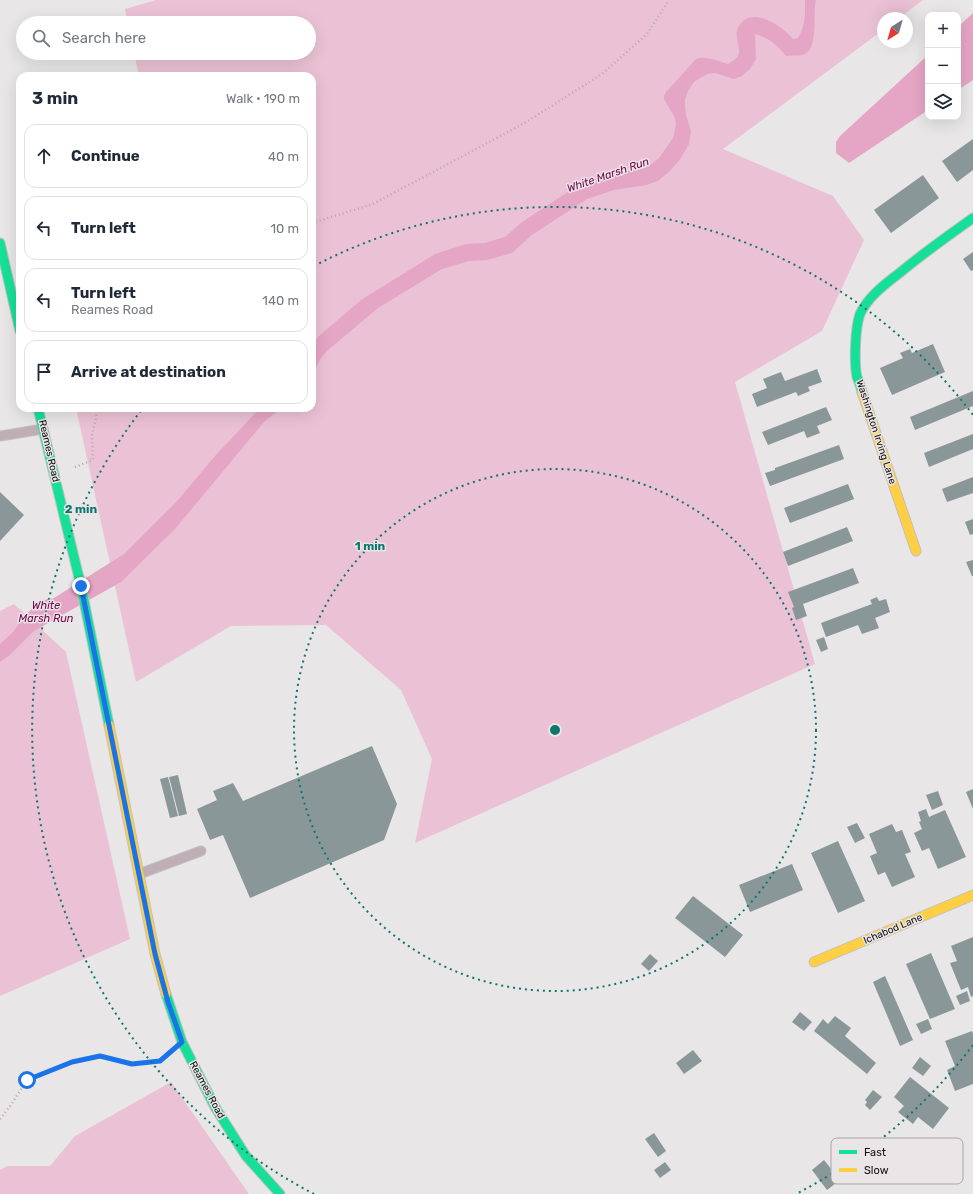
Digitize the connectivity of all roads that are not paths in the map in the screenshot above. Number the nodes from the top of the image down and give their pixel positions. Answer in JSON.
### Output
{"nodes":[{"id":1,"x":973,"y":218,"type":"edge"},
{"id":2,"x":0,"y":243,"type":"edge"},
{"id":3,"x":16,"y":313,"type":"edge"},
{"id":4,"x":39,"y":412,"type":"edge"},
{"id":5,"x":43,"y":429,"type":"junction"},
{"id":6,"x":0,"y":436,"type":"edge"},
{"id":7,"x":916,"y":551,"type":"dead end"},
{"id":8,"x":201,"y":851,"type":"dead end"},
{"id":9,"x":139,"y":874,"type":"junction"},
{"id":10,"x":973,"y":895,"type":"edge"},
{"id":11,"x":814,"y":962,"type":"dead end"},
{"id":12,"x":280,"y":1194,"type":"edge"}],
"edges":[{"from":1,"to":7,"type":"street","name":"Washington Irving Lane"},
{"from":2,"to":3,"type":"street"},
{"from":4,"to":5,"type":"street","name":"Reames Road"},
{"from":5,"to":6,"type":"lane"},
{"from":5,"to":9,"type":"street","name":"Reames Road"},
{"from":8,"to":9,"type":"lane"},
{"from":9,"to":12,"type":"street","name":"Reames Road"},
{"from":10,"to":11,"type":"street","name":"Ichabod Lane"}]}
